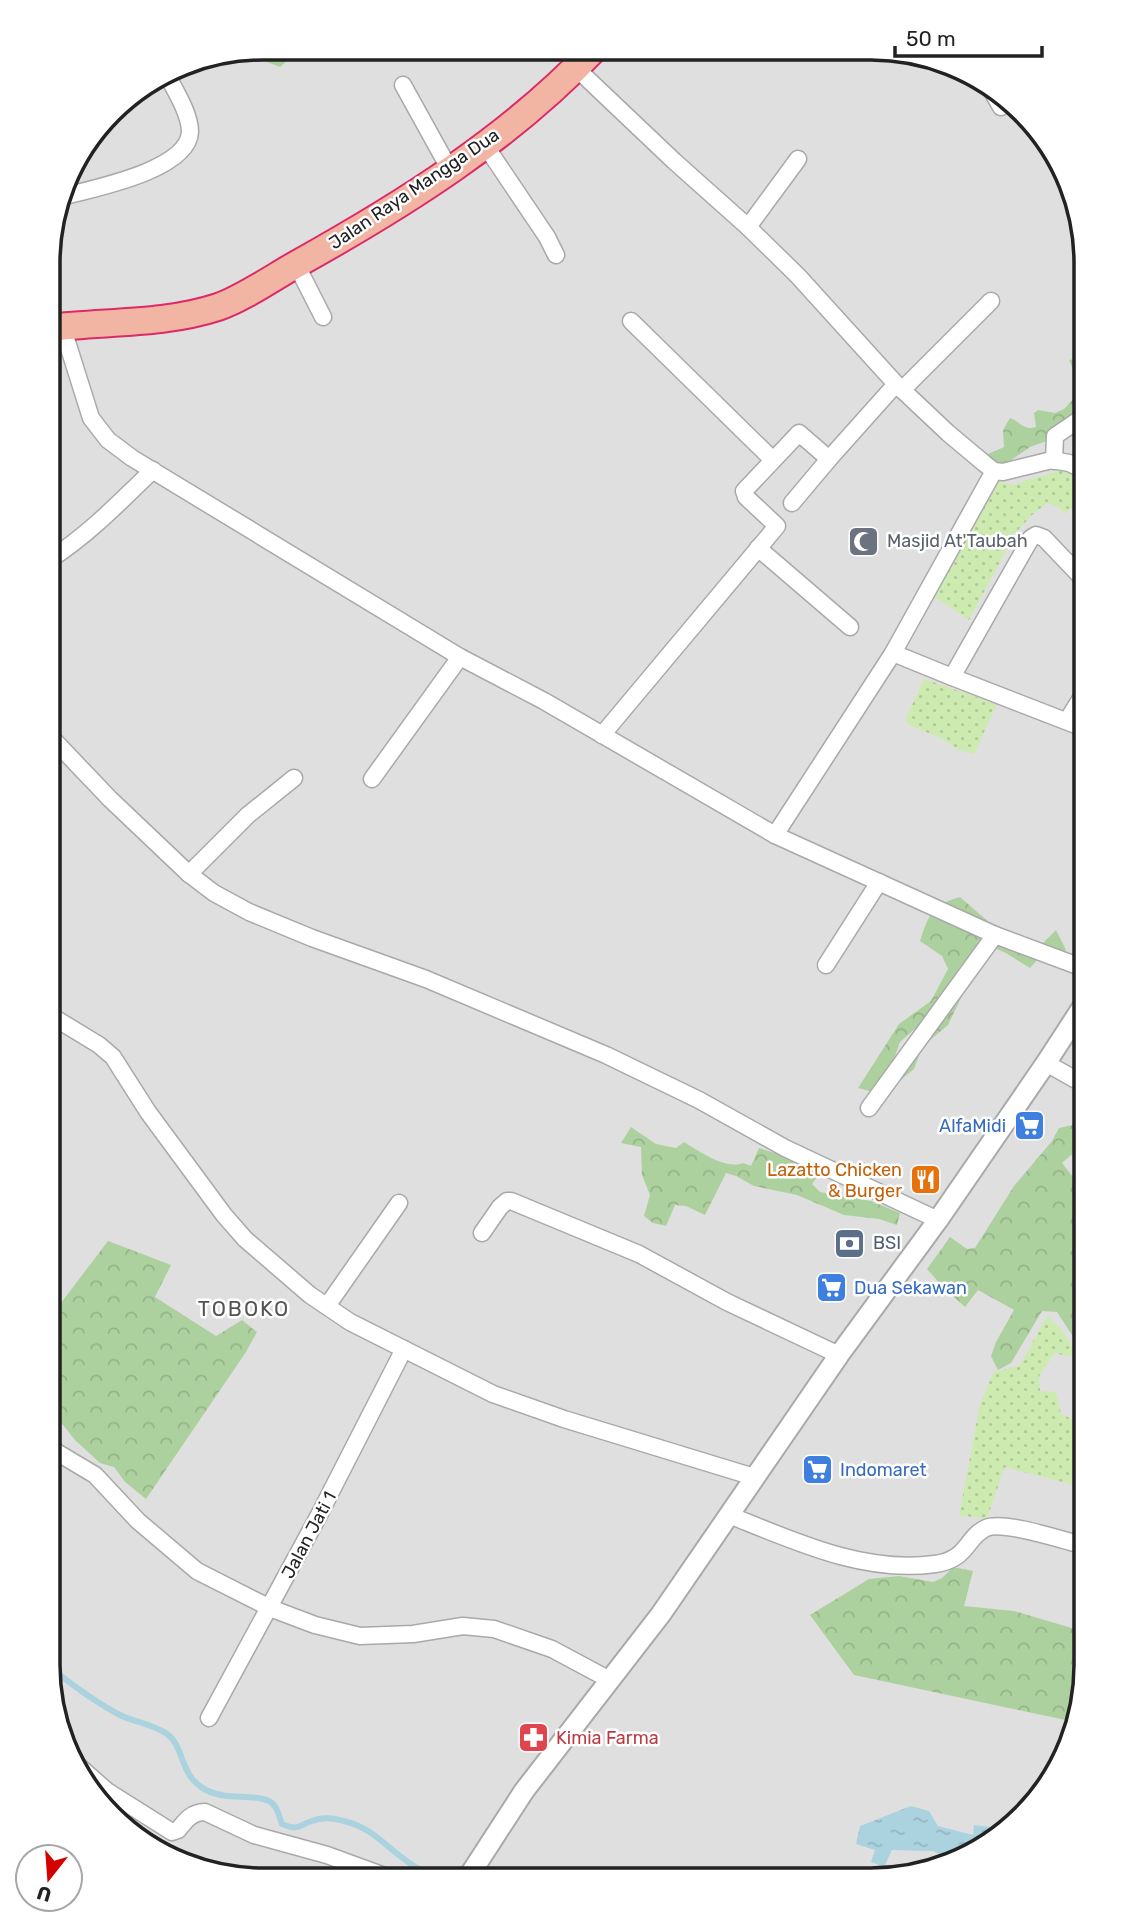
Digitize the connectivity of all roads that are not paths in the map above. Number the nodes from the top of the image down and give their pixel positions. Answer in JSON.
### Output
{"nodes":[{"id":1,"x":584,"y":60,"type":"edge"},
{"id":2,"x":586,"y":60,"type":"edge"},
{"id":3,"x":171,"y":82,"type":"edge"},
{"id":4,"x":402,"y":85,"type":"dead end"},
{"id":5,"x":485,"y":145,"type":"junction"},
{"id":6,"x":798,"y":159,"type":"dead end"},
{"id":7,"x":450,"y":170,"type":"junction"},
{"id":8,"x":72,"y":194,"type":"edge"},
{"id":9,"x":748,"y":227,"type":"junction"},
{"id":10,"x":556,"y":256,"type":"dead end"},
{"id":11,"x":296,"y":264,"type":"junction"},
{"id":12,"x":991,"y":301,"type":"dead end"},
{"id":13,"x":323,"y":317,"type":"dead end"},
{"id":14,"x":631,"y":321,"type":"dead end"},
{"id":15,"x":60,"y":327,"type":"edge"},
{"id":16,"x":60,"y":337,"type":"edge"},
{"id":17,"x":899,"y":386,"type":"junction"},
{"id":18,"x":1074,"y":423,"type":"edge"},
{"id":19,"x":829,"y":459,"type":"junction"},
{"id":20,"x":773,"y":460,"type":"junction"},
{"id":21,"x":1054,"y":461,"type":"junction"},
{"id":22,"x":1074,"y":465,"type":"edge"},
{"id":23,"x":153,"y":470,"type":"junction"},
{"id":24,"x":995,"y":471,"type":"junction"},
{"id":25,"x":792,"y":503,"type":"dead end"},
{"id":26,"x":758,"y":548,"type":"junction"},
{"id":27,"x":60,"y":553,"type":"edge"},
{"id":28,"x":1074,"y":569,"type":"edge"},
{"id":29,"x":850,"y":627,"type":"dead end"},
{"id":30,"x":893,"y":653,"type":"junction"},
{"id":31,"x":460,"y":657,"type":"junction"},
{"id":32,"x":952,"y":677,"type":"junction"},
{"id":33,"x":1074,"y":710,"type":"edge"},
{"id":34,"x":1067,"y":721,"type":"junction"},
{"id":35,"x":1074,"y":724,"type":"edge"},
{"id":36,"x":601,"y":734,"type":"junction"},
{"id":37,"x":60,"y":747,"type":"edge"},
{"id":38,"x":295,"y":778,"type":"dead end"},
{"id":39,"x":372,"y":779,"type":"dead end"},
{"id":40,"x":775,"y":835,"type":"junction"},
{"id":41,"x":189,"y":874,"type":"junction"},
{"id":42,"x":879,"y":882,"type":"junction"},
{"id":43,"x":995,"y":935,"type":"junction"},
{"id":44,"x":1074,"y":964,"type":"edge"},
{"id":45,"x":826,"y":965,"type":"dead end"},
{"id":46,"x":60,"y":1021,"type":"edge"},
{"id":47,"x":1073,"y":1022,"type":"edge"},
{"id":48,"x":1046,"y":1063,"type":"junction"},
{"id":49,"x":1073,"y":1078,"type":"edge"},
{"id":50,"x":869,"y":1108,"type":"dead end"},
{"id":51,"x":399,"y":1203,"type":"dead end"},
{"id":52,"x":933,"y":1227,"type":"junction"},
{"id":53,"x":482,"y":1233,"type":"dead end"},
{"id":54,"x":327,"y":1306,"type":"junction"},
{"id":55,"x":404,"y":1349,"type":"junction"},
{"id":56,"x":839,"y":1355,"type":"junction"},
{"id":57,"x":60,"y":1454,"type":"edge"},
{"id":58,"x":754,"y":1477,"type":"junction"},
{"id":59,"x":729,"y":1515,"type":"junction"},
{"id":60,"x":1073,"y":1543,"type":"edge"},
{"id":61,"x":270,"y":1608,"type":"junction"},
{"id":62,"x":608,"y":1679,"type":"junction"},
{"id":63,"x":209,"y":1718,"type":"dead end"},
{"id":64,"x":98,"y":1783,"type":"edge"},
{"id":65,"x":363,"y":1868,"type":"edge"},
{"id":66,"x":475,"y":1868,"type":"edge"}],
"edges":[{"from":1,"to":5,"type":"highway","name":"Jalan Raya Mangga Dua"},
{"from":2,"to":9,"type":"street"},
{"from":3,"to":8,"type":"street"},
{"from":4,"to":7,"type":"street"},
{"from":5,"to":7,"type":"highway","name":"Jalan Raya Mangga Dua"},
{"from":5,"to":10,"type":"street"},
{"from":6,"to":9,"type":"street"},
{"from":7,"to":11,"type":"highway","name":"Jalan Raya Mangga Dua"},
{"from":9,"to":17,"type":"street"},
{"from":11,"to":13,"type":"street"},
{"from":11,"to":15,"type":"highway","name":"Jalan Raya Mangga Dua"},
{"from":12,"to":17,"type":"street"},
{"from":14,"to":20,"type":"street"},
{"from":16,"to":23,"type":"street"},
{"from":17,"to":19,"type":"street"},
{"from":17,"to":24,"type":"street"},
{"from":18,"to":21,"type":"street"},
{"from":19,"to":20,"type":"street"},
{"from":19,"to":25,"type":"street"},
{"from":20,"to":26,"type":"street"},
{"from":21,"to":22,"type":"street"},
{"from":21,"to":24,"type":"street"},
{"from":23,"to":27,"type":"street"},
{"from":23,"to":31,"type":"street"},
{"from":24,"to":30,"type":"street"},
{"from":26,"to":29,"type":"street"},
{"from":26,"to":36,"type":"street"},
{"from":28,"to":32,"type":"street"},
{"from":30,"to":32,"type":"street"},
{"from":30,"to":40,"type":"street"},
{"from":31,"to":36,"type":"street"},
{"from":31,"to":39,"type":"street"},
{"from":32,"to":34,"type":"street"},
{"from":33,"to":34,"type":"street"},
{"from":34,"to":35,"type":"street"},
{"from":36,"to":40,"type":"street"},
{"from":37,"to":41,"type":"street"},
{"from":38,"to":41,"type":"street"},
{"from":40,"to":42,"type":"street"},
{"from":41,"to":52,"type":"street"},
{"from":42,"to":43,"type":"street"},
{"from":42,"to":45,"type":"street"},
{"from":43,"to":44,"type":"street"},
{"from":43,"to":50,"type":"street"},
{"from":46,"to":54,"type":"street"},
{"from":47,"to":48,"type":"street"},
{"from":48,"to":49,"type":"street"},
{"from":48,"to":52,"type":"street"},
{"from":51,"to":54,"type":"street"},
{"from":52,"to":56,"type":"street"},
{"from":53,"to":56,"type":"street"},
{"from":54,"to":55,"type":"street"},
{"from":55,"to":58,"type":"street"},
{"from":55,"to":61,"type":"street","name":"Jalan Jati 1"},
{"from":56,"to":58,"type":"street"},
{"from":57,"to":61,"type":"street"},
{"from":58,"to":59,"type":"street"},
{"from":59,"to":60,"type":"street"},
{"from":59,"to":62,"type":"street"},
{"from":61,"to":62,"type":"street"},
{"from":61,"to":63,"type":"street","name":"Jalan Jati 1"},
{"from":62,"to":66,"type":"street"},
{"from":64,"to":65,"type":"street"}]}
